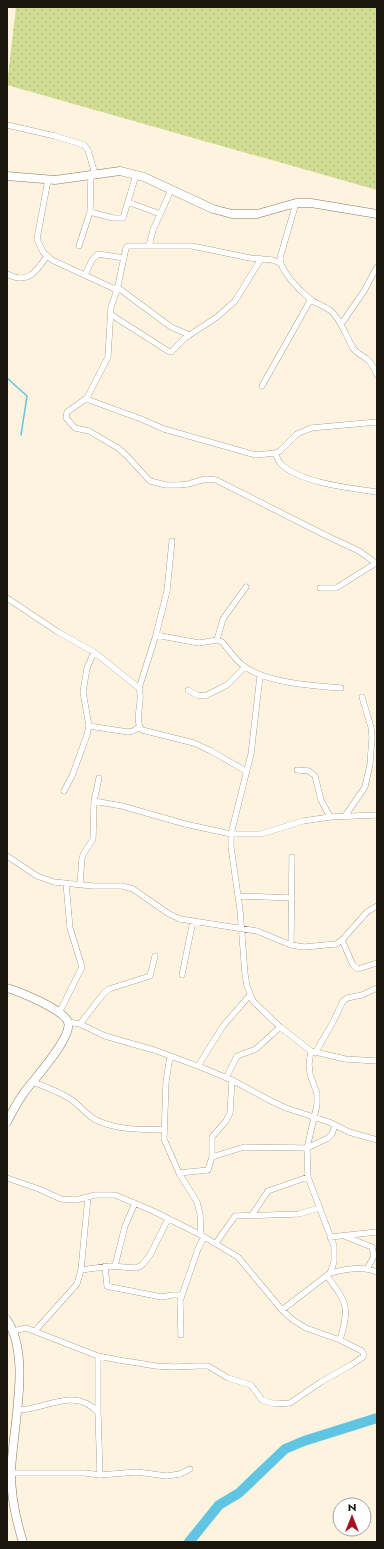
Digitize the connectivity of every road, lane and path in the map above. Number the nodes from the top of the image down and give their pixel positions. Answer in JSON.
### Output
{"nodes":[{"id":1,"x":7,"y":125,"type":"edge"},
{"id":2,"x":93,"y":174,"type":"junction"},
{"id":3,"x":136,"y":175,"type":"junction"},
{"id":4,"x":7,"y":176,"type":"edge"},
{"id":5,"x":48,"y":180,"type":"junction"},
{"id":6,"x":171,"y":190,"type":"junction"},
{"id":7,"x":128,"y":202,"type":"junction"},
{"id":8,"x":296,"y":203,"type":"junction"},
{"id":9,"x":90,"y":212,"type":"junction"},
{"id":10,"x":160,"y":214,"type":"junction"},
{"id":11,"x":377,"y":214,"type":"edge"},
{"id":12,"x":79,"y":246,"type":"dead end"},
{"id":13,"x":149,"y":246,"type":"junction"},
{"id":14,"x":47,"y":256,"type":"junction"},
{"id":15,"x":124,"y":258,"type":"junction"},
{"id":16,"x":262,"y":259,"type":"junction"},
{"id":17,"x":280,"y":263,"type":"junction"},
{"id":18,"x":377,"y":267,"type":"edge"},
{"id":19,"x":7,"y":274,"type":"edge"},
{"id":20,"x":85,"y":275,"type":"junction"},
{"id":21,"x":117,"y":288,"type":"junction"},
{"id":22,"x":311,"y":300,"type":"junction"},
{"id":23,"x":110,"y":314,"type":"junction"},
{"id":24,"x":342,"y":323,"type":"junction"},
{"id":25,"x":190,"y":335,"type":"junction"},
{"id":26,"x":377,"y":375,"type":"edge"},
{"id":27,"x":262,"y":386,"type":"dead end"},
{"id":28,"x":88,"y":398,"type":"junction"},
{"id":29,"x":377,"y":422,"type":"edge"},
{"id":30,"x":275,"y":453,"type":"junction"},
{"id":31,"x":377,"y":492,"type":"edge"},
{"id":32,"x":172,"y":541,"type":"dead end"},
{"id":33,"x":377,"y":564,"type":"edge"},
{"id":34,"x":246,"y":587,"type":"dead end"},
{"id":35,"x":320,"y":588,"type":"dead end"},
{"id":36,"x":7,"y":598,"type":"edge"},
{"id":37,"x":156,"y":635,"type":"junction"},
{"id":38,"x":217,"y":640,"type":"junction"},
{"id":39,"x":94,"y":652,"type":"junction"},
{"id":40,"x":245,"y":667,"type":"junction"},
{"id":41,"x":260,"y":676,"type":"junction"},
{"id":42,"x":139,"y":688,"type":"junction"},
{"id":43,"x":341,"y":688,"type":"dead end"},
{"id":44,"x":188,"y":690,"type":"dead end"},
{"id":45,"x":362,"y":697,"type":"dead end"},
{"id":46,"x":89,"y":726,"type":"junction"},
{"id":47,"x":139,"y":727,"type":"junction"},
{"id":48,"x":297,"y":770,"type":"dead end"},
{"id":49,"x":246,"y":771,"type":"junction"},
{"id":50,"x":99,"y":778,"type":"dead end"},
{"id":51,"x":64,"y":791,"type":"dead end"},
{"id":52,"x":94,"y":801,"type":"junction"},
{"id":53,"x":377,"y":815,"type":"edge"},
{"id":54,"x":344,"y":816,"type":"junction"},
{"id":55,"x":330,"y":817,"type":"junction"},
{"id":56,"x":231,"y":834,"type":"junction"},
{"id":57,"x":7,"y":856,"type":"edge"},
{"id":58,"x":292,"y":857,"type":"dead end"},
{"id":59,"x":66,"y":883,"type":"junction"},
{"id":60,"x":80,"y":884,"type":"junction"},
{"id":61,"x":239,"y":896,"type":"junction"},
{"id":62,"x":292,"y":898,"type":"junction"},
{"id":63,"x":377,"y":906,"type":"edge"},
{"id":64,"x":193,"y":921,"type":"junction"},
{"id":65,"x":241,"y":929,"type":"junction"},
{"id":66,"x":342,"y":940,"type":"junction"},
{"id":67,"x":290,"y":945,"type":"junction"},
{"id":68,"x":155,"y":956,"type":"dead end"},
{"id":69,"x":377,"y":963,"type":"edge"},
{"id":70,"x":182,"y":975,"type":"dead end"},
{"id":71,"x":7,"y":988,"type":"edge"},
{"id":72,"x":377,"y":988,"type":"edge"},
{"id":73,"x":250,"y":995,"type":"junction"},
{"id":74,"x":59,"y":1013,"type":"junction"},
{"id":75,"x":68,"y":1022,"type":"junction"},
{"id":76,"x":80,"y":1024,"type":"junction"},
{"id":77,"x":280,"y":1026,"type":"junction"},
{"id":78,"x":313,"y":1052,"type":"junction"},
{"id":79,"x":170,"y":1056,"type":"junction"},
{"id":80,"x":377,"y":1061,"type":"edge"},
{"id":81,"x":198,"y":1066,"type":"junction"},
{"id":82,"x":226,"y":1078,"type":"junction"},
{"id":83,"x":232,"y":1080,"type":"junction"},
{"id":84,"x":32,"y":1082,"type":"junction"},
{"id":85,"x":315,"y":1117,"type":"junction"},
{"id":86,"x":7,"y":1122,"type":"edge"},
{"id":87,"x":335,"y":1125,"type":"junction"},
{"id":88,"x":163,"y":1130,"type":"junction"},
{"id":89,"x":377,"y":1140,"type":"edge"},
{"id":90,"x":307,"y":1148,"type":"junction"},
{"id":91,"x":212,"y":1157,"type":"junction"},
{"id":92,"x":179,"y":1173,"type":"junction"},
{"id":93,"x":308,"y":1177,"type":"junction"},
{"id":94,"x":7,"y":1178,"type":"edge"},
{"id":95,"x":88,"y":1197,"type":"junction"},
{"id":96,"x":135,"y":1203,"type":"junction"},
{"id":97,"x":319,"y":1208,"type":"junction"},
{"id":98,"x":252,"y":1215,"type":"junction"},
{"id":99,"x":168,"y":1219,"type":"junction"},
{"id":100,"x":377,"y":1232,"type":"edge"},
{"id":101,"x":203,"y":1236,"type":"junction"},
{"id":102,"x":344,"y":1236,"type":"junction"},
{"id":103,"x":330,"y":1237,"type":"junction"},
{"id":104,"x":216,"y":1243,"type":"junction"},
{"id":105,"x":375,"y":1253,"type":"edge"},
{"id":106,"x":105,"y":1266,"type":"junction"},
{"id":107,"x":115,"y":1266,"type":"junction"},
{"id":108,"x":367,"y":1269,"type":"junction"},
{"id":109,"x":81,"y":1270,"type":"junction"},
{"id":110,"x":377,"y":1272,"type":"edge"},
{"id":111,"x":328,"y":1274,"type":"junction"},
{"id":112,"x":182,"y":1295,"type":"junction"},
{"id":113,"x":282,"y":1310,"type":"junction"},
{"id":114,"x":7,"y":1320,"type":"edge"},
{"id":115,"x":13,"y":1331,"type":"junction"},
{"id":116,"x":36,"y":1331,"type":"junction"},
{"id":117,"x":181,"y":1335,"type":"dead end"},
{"id":118,"x":340,"y":1340,"type":"junction"},
{"id":119,"x":98,"y":1356,"type":"junction"},
{"id":120,"x":17,"y":1410,"type":"junction"},
{"id":121,"x":98,"y":1412,"type":"junction"},
{"id":122,"x":190,"y":1470,"type":"dead end"},
{"id":123,"x":11,"y":1474,"type":"junction"},
{"id":124,"x":100,"y":1475,"type":"junction"},
{"id":125,"x":24,"y":1542,"type":"edge"}],
"edges":[{"from":1,"to":2,"type":"street"},
{"from":2,"to":3,"type":"street"},
{"from":2,"to":5,"type":"street"},
{"from":2,"to":9,"type":"street"},
{"from":3,"to":6,"type":"street"},
{"from":3,"to":7,"type":"street"},
{"from":4,"to":5,"type":"street"},
{"from":5,"to":14,"type":"street"},
{"from":6,"to":8,"type":"street"},
{"from":6,"to":10,"type":"street"},
{"from":7,"to":9,"type":"street"},
{"from":7,"to":10,"type":"street"},
{"from":8,"to":11,"type":"street"},
{"from":8,"to":17,"type":"street"},
{"from":9,"to":12,"type":"street"},
{"from":10,"to":13,"type":"street"},
{"from":13,"to":15,"type":"street"},
{"from":13,"to":16,"type":"street"},
{"from":14,"to":19,"type":"street"},
{"from":14,"to":20,"type":"street"},
{"from":15,"to":20,"type":"street"},
{"from":15,"to":21,"type":"street"},
{"from":16,"to":17,"type":"street"},
{"from":16,"to":25,"type":"street"},
{"from":17,"to":22,"type":"street"},
{"from":18,"to":24,"type":"street"},
{"from":20,"to":21,"type":"street"},
{"from":21,"to":23,"type":"street"},
{"from":21,"to":25,"type":"street"},
{"from":22,"to":24,"type":"street"},
{"from":22,"to":27,"type":"street"},
{"from":23,"to":25,"type":"street"},
{"from":23,"to":28,"type":"street"},
{"from":24,"to":26,"type":"street"},
{"from":28,"to":30,"type":"street"},
{"from":28,"to":33,"type":"street"},
{"from":29,"to":30,"type":"street"},
{"from":30,"to":31,"type":"street"},
{"from":32,"to":37,"type":"street"},
{"from":33,"to":35,"type":"street"},
{"from":34,"to":38,"type":"street"},
{"from":36,"to":39,"type":"street"},
{"from":37,"to":38,"type":"street"},
{"from":37,"to":42,"type":"street"},
{"from":38,"to":40,"type":"street"},
{"from":39,"to":42,"type":"street"},
{"from":39,"to":46,"type":"street"},
{"from":40,"to":41,"type":"street"},
{"from":40,"to":44,"type":"street"},
{"from":41,"to":43,"type":"street"},
{"from":41,"to":49,"type":"street"},
{"from":42,"to":47,"type":"street"},
{"from":45,"to":54,"type":"street"},
{"from":46,"to":47,"type":"street"},
{"from":46,"to":51,"type":"street"},
{"from":47,"to":49,"type":"street"},
{"from":48,"to":55,"type":"street"},
{"from":49,"to":56,"type":"street"},
{"from":50,"to":52,"type":"street"},
{"from":52,"to":56,"type":"street"},
{"from":52,"to":60,"type":"street"},
{"from":53,"to":54,"type":"street"},
{"from":54,"to":55,"type":"street"},
{"from":55,"to":56,"type":"street"},
{"from":56,"to":61,"type":"street"},
{"from":57,"to":59,"type":"street"},
{"from":58,"to":62,"type":"street"},
{"from":59,"to":60,"type":"street"},
{"from":59,"to":74,"type":"street"},
{"from":60,"to":64,"type":"street"},
{"from":61,"to":62,"type":"street"},
{"from":61,"to":65,"type":"street"},
{"from":62,"to":67,"type":"street"},
{"from":63,"to":66,"type":"street"},
{"from":64,"to":65,"type":"street"},
{"from":64,"to":70,"type":"street"},
{"from":65,"to":67,"type":"street"},
{"from":65,"to":73,"type":"street"},
{"from":66,"to":67,"type":"street"},
{"from":66,"to":69,"type":"street"},
{"from":68,"to":76,"type":"street"},
{"from":71,"to":74,"type":"street"},
{"from":72,"to":78,"type":"street"},
{"from":73,"to":77,"type":"street"},
{"from":73,"to":81,"type":"street"},
{"from":74,"to":75,"type":"street"},
{"from":75,"to":76,"type":"street"},
{"from":75,"to":84,"type":"street"},
{"from":76,"to":79,"type":"street"},
{"from":77,"to":78,"type":"street"},
{"from":77,"to":82,"type":"street"},
{"from":78,"to":80,"type":"street"},
{"from":78,"to":85,"type":"street"},
{"from":79,"to":81,"type":"street"},
{"from":79,"to":88,"type":"street"},
{"from":81,"to":82,"type":"street"},
{"from":82,"to":83,"type":"street"},
{"from":83,"to":85,"type":"street"},
{"from":83,"to":91,"type":"street"},
{"from":84,"to":86,"type":"street"},
{"from":84,"to":88,"type":"street"},
{"from":85,"to":87,"type":"street"},
{"from":85,"to":90,"type":"street"},
{"from":87,"to":89,"type":"street"},
{"from":87,"to":90,"type":"street"},
{"from":88,"to":92,"type":"street"},
{"from":90,"to":91,"type":"street"},
{"from":90,"to":93,"type":"street"},
{"from":91,"to":92,"type":"street"},
{"from":92,"to":101,"type":"street"},
{"from":93,"to":97,"type":"street"},
{"from":93,"to":98,"type":"street"},
{"from":94,"to":95,"type":"street"},
{"from":95,"to":96,"type":"street"},
{"from":95,"to":109,"type":"street"},
{"from":96,"to":99,"type":"street"},
{"from":96,"to":107,"type":"street"},
{"from":97,"to":98,"type":"street"},
{"from":97,"to":103,"type":"street"},
{"from":98,"to":104,"type":"street"},
{"from":99,"to":101,"type":"street"},
{"from":99,"to":107,"type":"street"},
{"from":100,"to":102,"type":"street"},
{"from":101,"to":104,"type":"street"},
{"from":101,"to":112,"type":"street"},
{"from":102,"to":103,"type":"street"},
{"from":102,"to":105,"type":"street"},
{"from":103,"to":111,"type":"street"},
{"from":104,"to":113,"type":"street"},
{"from":105,"to":108,"type":"street"},
{"from":106,"to":107,"type":"street"},
{"from":106,"to":109,"type":"street"},
{"from":106,"to":112,"type":"street"},
{"from":108,"to":110,"type":"street"},
{"from":108,"to":111,"type":"street"},
{"from":109,"to":116,"type":"street"},
{"from":111,"to":113,"type":"street"},
{"from":111,"to":118,"type":"street"},
{"from":112,"to":117,"type":"street"},
{"from":113,"to":118,"type":"street"},
{"from":114,"to":115,"type":"street"},
{"from":115,"to":116,"type":"street"},
{"from":115,"to":120,"type":"street"},
{"from":116,"to":119,"type":"street"},
{"from":118,"to":119,"type":"street"},
{"from":119,"to":121,"type":"street"},
{"from":120,"to":121,"type":"street"},
{"from":120,"to":123,"type":"street"},
{"from":121,"to":124,"type":"street"},
{"from":122,"to":124,"type":"street"},
{"from":123,"to":124,"type":"street"},
{"from":123,"to":125,"type":"street"}]}
